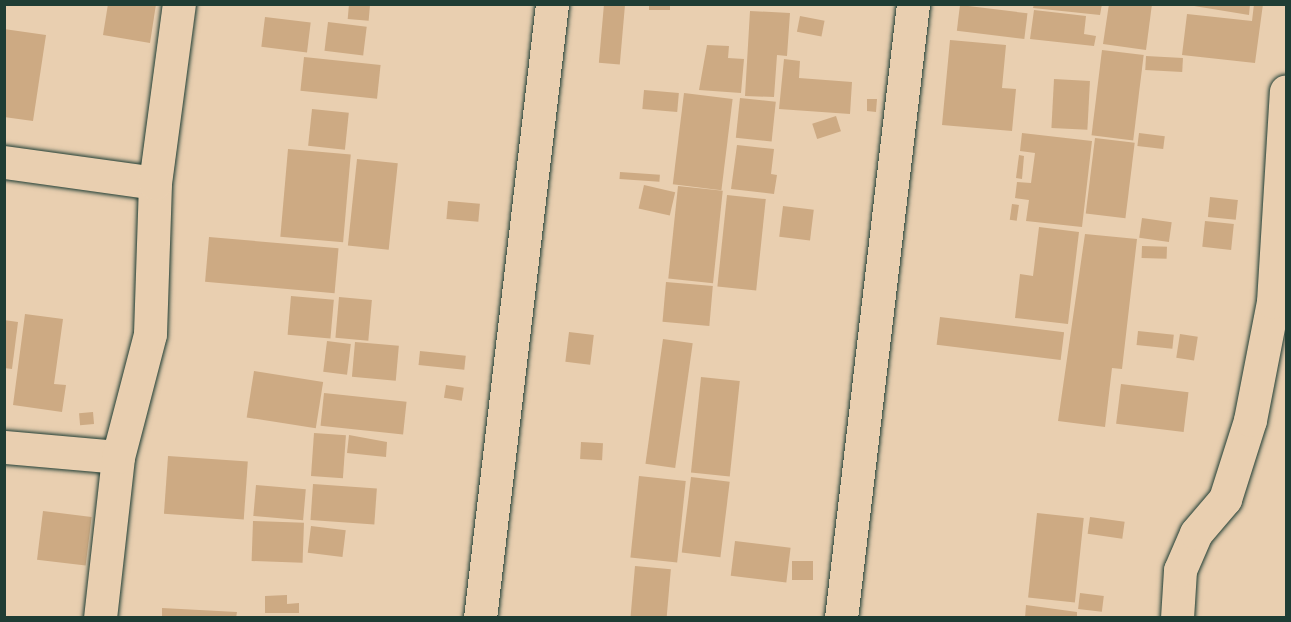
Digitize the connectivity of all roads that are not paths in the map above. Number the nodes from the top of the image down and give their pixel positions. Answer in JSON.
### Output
{"nodes":[{"id":1,"x":179,"y":4,"type":"edge"},
{"id":2,"x":552,"y":4,"type":"edge"},
{"id":3,"x":914,"y":4,"type":"edge"},
{"id":4,"x":1287,"y":92,"type":"edge"},
{"id":5,"x":4,"y":162,"type":"edge"},
{"id":6,"x":155,"y":183,"type":"junction"},
{"id":7,"x":4,"y":447,"type":"edge"},
{"id":8,"x":118,"y":457,"type":"junction"},
{"id":9,"x":100,"y":618,"type":"edge"},
{"id":10,"x":480,"y":618,"type":"edge"},
{"id":11,"x":841,"y":618,"type":"edge"},
{"id":12,"x":1177,"y":618,"type":"edge"}],
"edges":[{"from":1,"to":6,"type":"street"},
{"from":2,"to":10,"type":"street"},
{"from":3,"to":11,"type":"street"},
{"from":4,"to":12,"type":"street"},
{"from":5,"to":6,"type":"street"},
{"from":6,"to":8,"type":"street"},
{"from":7,"to":8,"type":"street"},
{"from":8,"to":9,"type":"street"}]}
